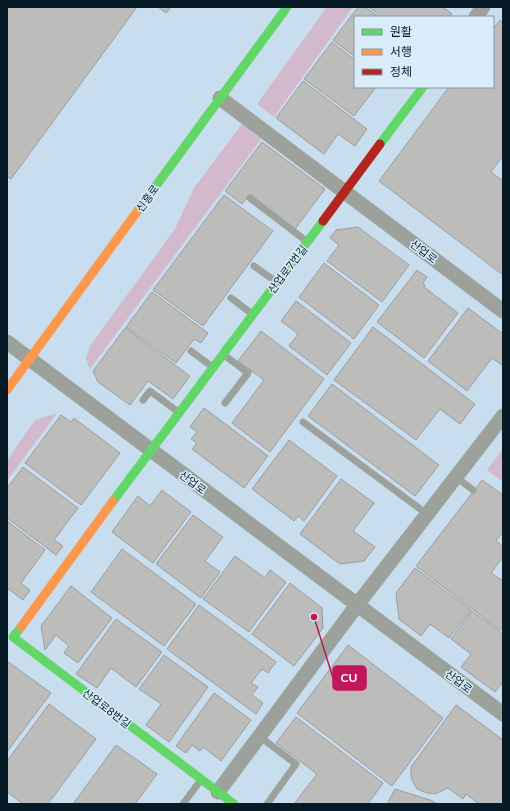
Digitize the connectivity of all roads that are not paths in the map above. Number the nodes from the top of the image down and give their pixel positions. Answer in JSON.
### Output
{"nodes":[{"id":1,"x":287,"y":7,"type":"edge"},
{"id":2,"x":483,"y":7,"type":"edge"},
{"id":3,"x":477,"y":16,"type":"edge"},
{"id":4,"x":422,"y":88,"type":"edge"},
{"id":5,"x":220,"y":98,"type":"junction"},
{"id":6,"x":345,"y":191,"type":"junction"},
{"id":7,"x":250,"y":198,"type":"dead end"},
{"id":8,"x":307,"y":241,"type":"junction"},
{"id":9,"x":254,"y":266,"type":"dead end"},
{"id":10,"x":276,"y":282,"type":"junction"},
{"id":11,"x":231,"y":298,"type":"dead end"},
{"id":12,"x":503,"y":311,"type":"edge"},
{"id":13,"x":252,"y":314,"type":"junction"},
{"id":14,"x":7,"y":342,"type":"edge"},
{"id":15,"x":191,"y":351,"type":"dead end"},
{"id":16,"x":222,"y":354,"type":"junction"},
{"id":17,"x":29,"y":359,"type":"junction"},
{"id":18,"x":213,"y":367,"type":"junction"},
{"id":19,"x":7,"y":390,"type":"edge"},
{"id":20,"x":144,"y":400,"type":"dead end"},
{"id":21,"x":225,"y":403,"type":"dead end"},
{"id":22,"x":179,"y":413,"type":"junction"},
{"id":23,"x":503,"y":416,"type":"edge"},
{"id":24,"x":303,"y":422,"type":"dead end"},
{"id":25,"x":150,"y":450,"type":"junction"},
{"id":26,"x":456,"y":477,"type":"junction"},
{"id":27,"x":472,"y":490,"type":"dead end"},
{"id":28,"x":427,"y":514,"type":"junction"},
{"id":29,"x":357,"y":605,"type":"junction"},
{"id":30,"x":503,"y":714,"type":"edge"},
{"id":31,"x":259,"y":736,"type":"junction"},
{"id":32,"x":202,"y":779,"type":"junction"},
{"id":33,"x":218,"y":792,"type":"junction"},
{"id":34,"x":183,"y":804,"type":"edge"},
{"id":35,"x":234,"y":804,"type":"edge"},
{"id":36,"x":267,"y":804,"type":"edge"}],
"edges":[{"from":1,"to":5,"type":"street","name":"신흥로"},
{"from":2,"to":3,"type":"street"},
{"from":4,"to":6,"type":"street","name":"산업로7번길"},
{"from":5,"to":6,"type":"street","name":"산업로"},
{"from":5,"to":17,"type":"street","name":"신흥로"},
{"from":6,"to":8,"type":"street","name":"산업로7번길"},
{"from":6,"to":12,"type":"street","name":"산업로"},
{"from":7,"to":8,"type":"lane"},
{"from":8,"to":10,"type":"street","name":"산업로7번길"},
{"from":9,"to":10,"type":"lane"},
{"from":10,"to":13,"type":"street","name":"산업로7번길"},
{"from":11,"to":13,"type":"lane"},
{"from":13,"to":16,"type":"street","name":"산업로7번길"},
{"from":14,"to":17,"type":"street","name":"산업로"},
{"from":15,"to":18,"type":"lane"},
{"from":16,"to":18,"type":"street","name":"산업로7번길"},
{"from":16,"to":21,"type":"lane"},
{"from":17,"to":19,"type":"street","name":"신흥로"},
{"from":17,"to":25,"type":"street","name":"산업로"},
{"from":18,"to":22,"type":"street","name":"산업로7번길"},
{"from":20,"to":22,"type":"lane"},
{"from":22,"to":25,"type":"street","name":"산업로7번길"},
{"from":23,"to":26,"type":"street"},
{"from":24,"to":28,"type":"lane"},
{"from":25,"to":29,"type":"street","name":"산업로"},
{"from":25,"to":32,"type":"street","name":"산업로8번길"},
{"from":26,"to":27,"type":"lane"},
{"from":26,"to":28,"type":"street"},
{"from":28,"to":29,"type":"street"},
{"from":29,"to":30,"type":"street","name":"산업로"},
{"from":29,"to":31,"type":"street"},
{"from":31,"to":33,"type":"street"},
{"from":31,"to":36,"type":"lane"},
{"from":32,"to":33,"type":"street","name":"산업로8번길"},
{"from":32,"to":34,"type":"lane"},
{"from":33,"to":35,"type":"street","name":"산업로8번길"}]}
